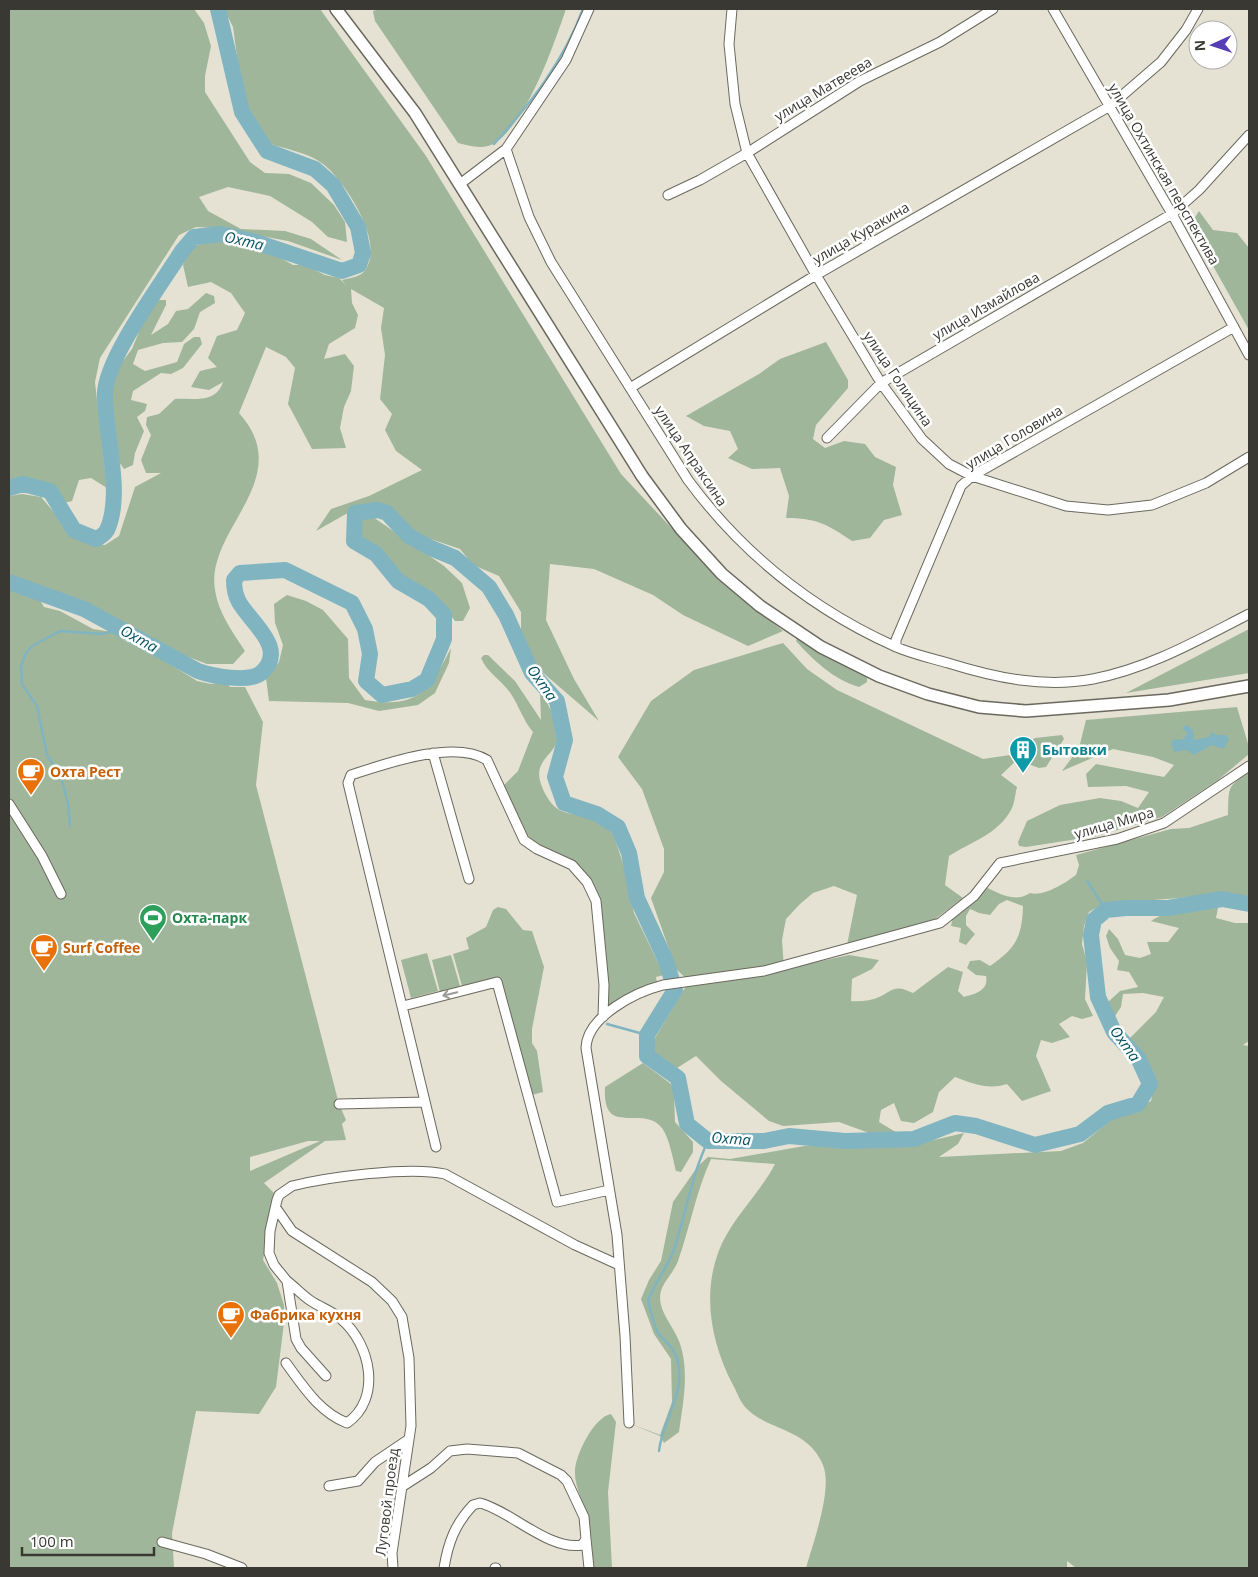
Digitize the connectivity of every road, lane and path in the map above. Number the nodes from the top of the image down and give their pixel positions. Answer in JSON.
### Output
{"nodes":[{"id":1,"x":336,"y":9,"type":"edge"},
{"id":2,"x":589,"y":9,"type":"edge"},
{"id":3,"x":732,"y":9,"type":"edge"},
{"id":4,"x":993,"y":9,"type":"edge"},
{"id":5,"x":1053,"y":9,"type":"edge"},
{"id":6,"x":1198,"y":9,"type":"edge"},
{"id":7,"x":1110,"y":106,"type":"junction"},
{"id":8,"x":1249,"y":135,"type":"edge"},
{"id":9,"x":506,"y":149,"type":"junction"},
{"id":10,"x":747,"y":152,"type":"junction"},
{"id":11,"x":460,"y":184,"type":"junction"},
{"id":12,"x":668,"y":195,"type":"dead end"},
{"id":13,"x":1172,"y":214,"type":"junction"},
{"id":14,"x":816,"y":275,"type":"junction"},
{"id":15,"x":1234,"y":327,"type":"junction"},
{"id":16,"x":1249,"y":355,"type":"edge"},
{"id":17,"x":881,"y":383,"type":"junction"},
{"id":18,"x":630,"y":388,"type":"junction"},
{"id":19,"x":827,"y":438,"type":"dead end"},
{"id":20,"x":1249,"y":457,"type":"edge"},
{"id":21,"x":972,"y":476,"type":"junction"},
{"id":22,"x":1249,"y":614,"type":"edge"},
{"id":23,"x":896,"y":647,"type":"junction"},
{"id":24,"x":1249,"y":686,"type":"edge"},
{"id":25,"x":433,"y":752,"type":"junction"},
{"id":26,"x":1249,"y":766,"type":"edge"},
{"id":27,"x":9,"y":804,"type":"edge"},
{"id":28,"x":469,"y":879,"type":"dead end"},
{"id":29,"x":60,"y":894,"type":"dead end"},
{"id":30,"x":403,"y":1006,"type":"junction"},
{"id":31,"x":603,"y":1017,"type":"junction"},
{"id":32,"x":425,"y":1102,"type":"junction"},
{"id":33,"x":340,"y":1104,"type":"dead end"},
{"id":34,"x":436,"y":1147,"type":"dead end"},
{"id":35,"x":609,"y":1190,"type":"junction"},
{"id":36,"x":276,"y":1208,"type":"junction"},
{"id":37,"x":619,"y":1264,"type":"junction"},
{"id":38,"x":287,"y":1281,"type":"junction"},
{"id":39,"x":286,"y":1363,"type":"dead end"},
{"id":40,"x":326,"y":1376,"type":"dead end"},
{"id":41,"x":629,"y":1422,"type":"dead end"},
{"id":42,"x":409,"y":1439,"type":"junction"},
{"id":43,"x":329,"y":1486,"type":"dead end"},
{"id":44,"x":403,"y":1486,"type":"junction"},
{"id":45,"x":586,"y":1539,"type":"junction"},
{"id":46,"x":162,"y":1542,"type":"dead end"},
{"id":47,"x":242,"y":1568,"type":"edge"},
{"id":48,"x":394,"y":1568,"type":"edge"},
{"id":49,"x":444,"y":1568,"type":"edge"},
{"id":50,"x":589,"y":1568,"type":"edge"}],
"edges":[{"from":1,"to":11,"type":"street"},
{"from":2,"to":9,"type":"street"},
{"from":3,"to":10,"type":"street","name":"улица Голицина"},
{"from":4,"to":10,"type":"street","name":"улица Матвеева"},
{"from":5,"to":7,"type":"street","name":"улица Охтинская перспектива"},
{"from":6,"to":7,"type":"street","name":"улица Куракина"},
{"from":7,"to":13,"type":"street","name":"улица Охтинская перспектива"},
{"from":7,"to":14,"type":"street","name":"улица Куракина"},
{"from":8,"to":13,"type":"street","name":"улица Измайлова"},
{"from":9,"to":11,"type":"street"},
{"from":9,"to":18,"type":"street","name":"улица Апраксина"},
{"from":10,"to":12,"type":"street","name":"улица Матвеева"},
{"from":10,"to":14,"type":"street","name":"улица Голицина"},
{"from":11,"to":24,"type":"street"},
{"from":13,"to":15,"type":"street","name":"улица Охтинская перспектива"},
{"from":13,"to":17,"type":"street","name":"улица Измайлова"},
{"from":14,"to":17,"type":"street","name":"улица Голицина"},
{"from":14,"to":18,"type":"street","name":"улица Куракина"},
{"from":15,"to":16,"type":"street","name":"улица Охтинская перспектива"},
{"from":15,"to":21,"type":"street","name":"улица Головина"},
{"from":17,"to":19,"type":"street","name":"улица Измайлова"},
{"from":17,"to":21,"type":"street","name":"улица Голицина"},
{"from":18,"to":23,"type":"street","name":"улица Апраксина"},
{"from":20,"to":21,"type":"street","name":"улица Голицина"},
{"from":21,"to":23,"type":"street","name":"улица Головина"},
{"from":22,"to":23,"type":"street","name":"улица Апраксина"},
{"from":25,"to":28,"type":"street"},
{"from":25,"to":30,"type":"street"},
{"from":25,"to":31,"type":"street"},
{"from":26,"to":31,"type":"street","name":"улица Мира"},
{"from":27,"to":29,"type":"street"},
{"from":30,"to":32,"type":"street"},
{"from":35,"to":30,"type":"street","one_way":true},
{"from":31,"to":35,"type":"street"},
{"from":32,"to":33,"type":"street"},
{"from":32,"to":34,"type":"street"},
{"from":35,"to":37,"type":"street"},
{"from":36,"to":37,"type":"street"},
{"from":36,"to":38,"type":"street"},
{"from":36,"to":42,"type":"street","name":"Луговой проезд"},
{"from":37,"to":41,"type":"street"},
{"from":38,"to":39,"type":"street"},
{"from":38,"to":40,"type":"street"},
{"from":42,"to":43,"type":"street","name":"Луговой проезд"},
{"from":42,"to":44,"type":"street","name":"Луговой проезд"},
{"from":44,"to":45,"type":"street"},
{"from":44,"to":48,"type":"street","name":"Луговой проезд"},
{"from":45,"to":49,"type":"street"},
{"from":45,"to":50,"type":"street"},
{"from":46,"to":47,"type":"street"}]}
